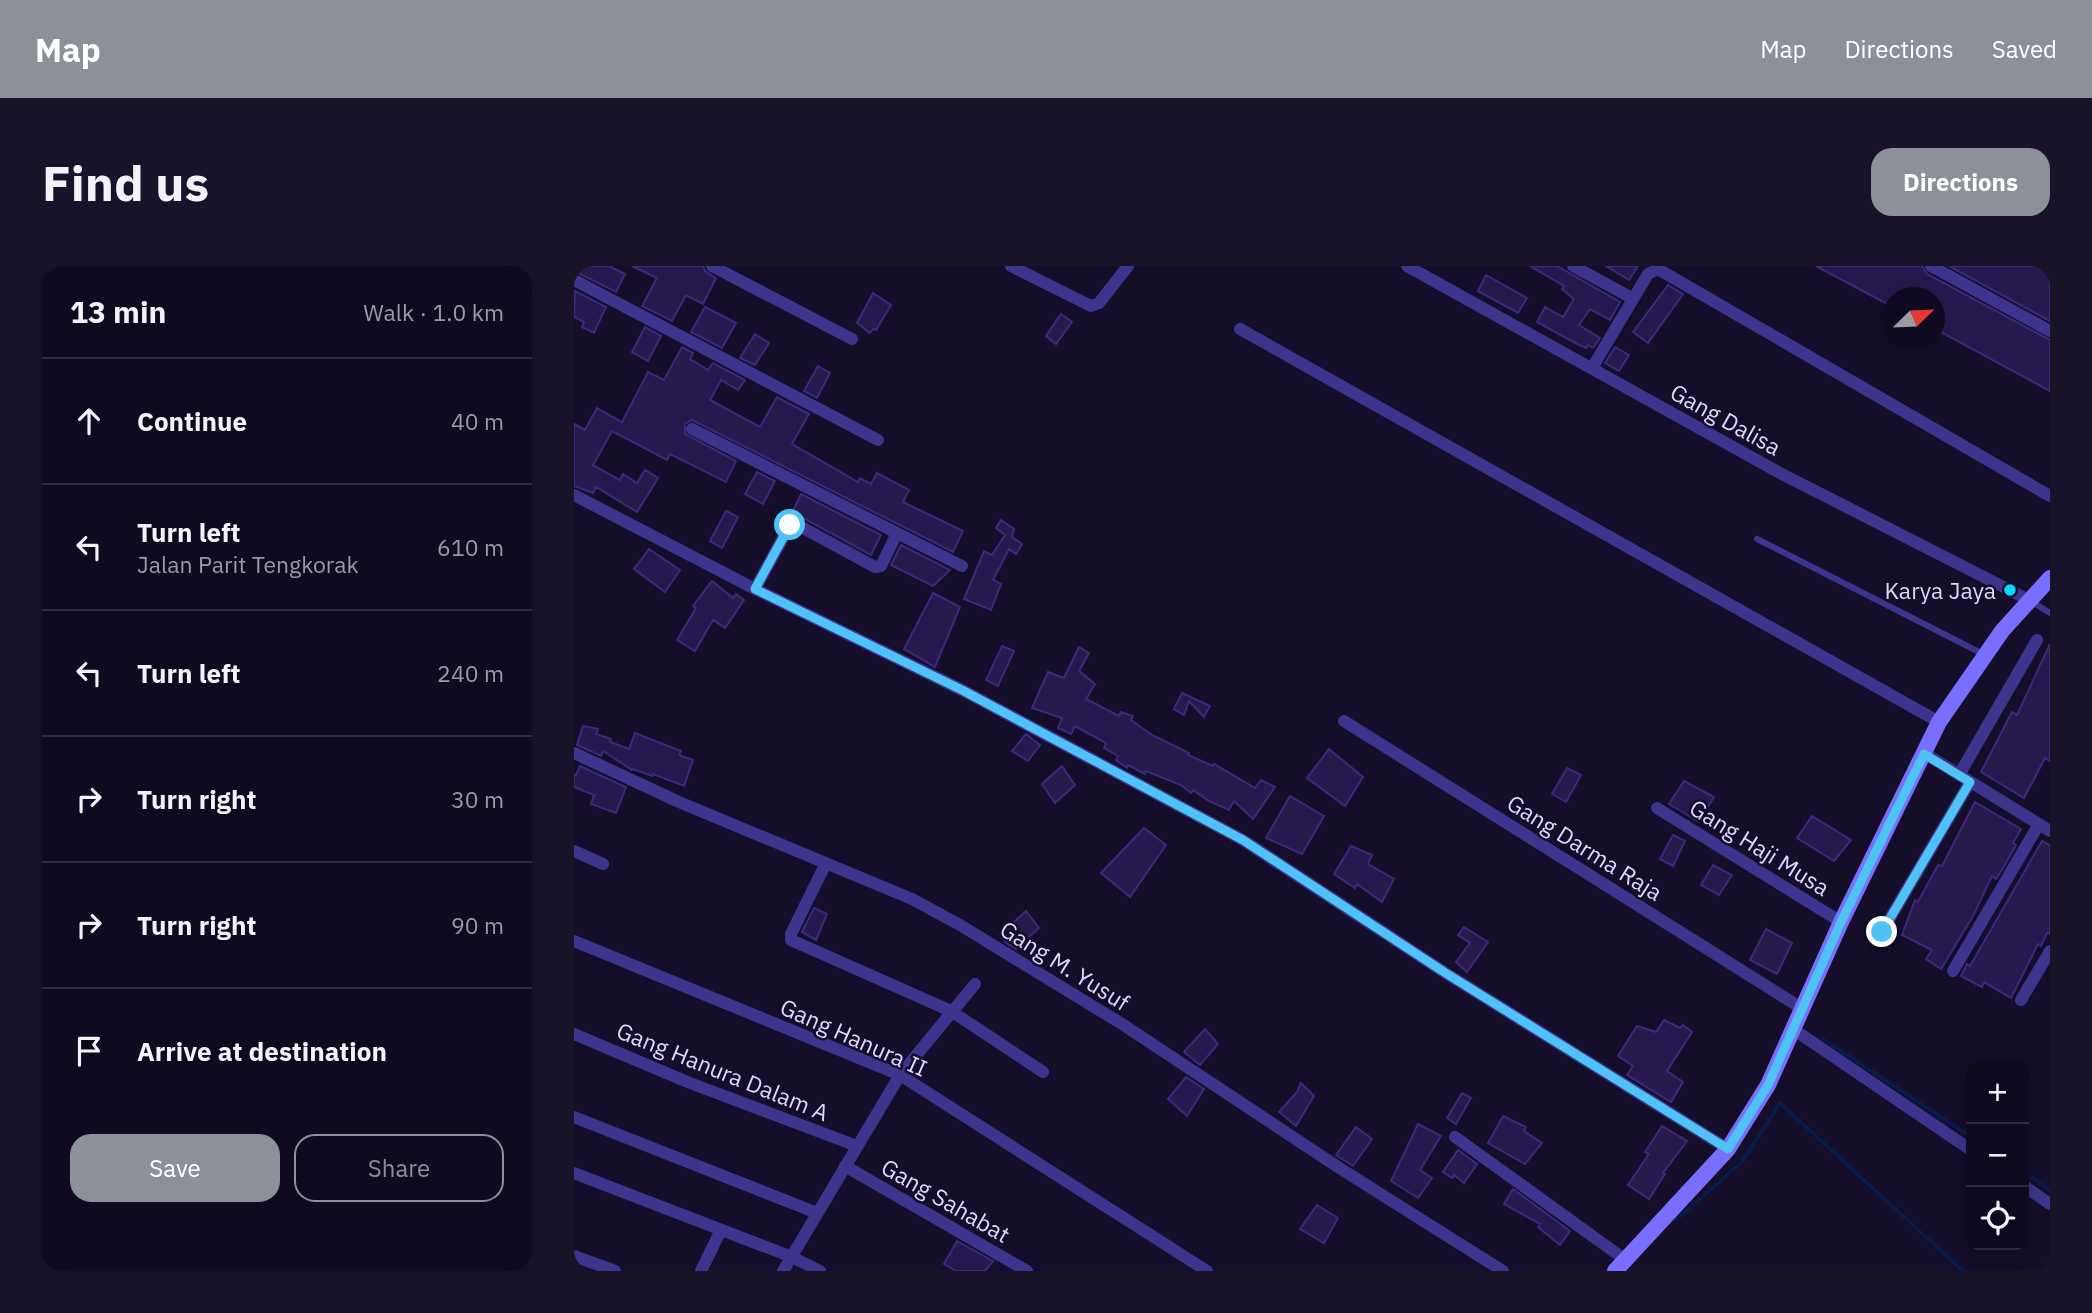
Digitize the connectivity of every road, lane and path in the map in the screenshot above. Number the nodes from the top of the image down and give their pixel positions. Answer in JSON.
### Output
{"nodes":[{"id":1,"x":712,"y":266,"type":"edge"},
{"id":2,"x":1011,"y":266,"type":"edge"},
{"id":3,"x":1128,"y":266,"type":"edge"},
{"id":4,"x":1407,"y":266,"type":"edge"},
{"id":5,"x":1573,"y":266,"type":"edge"},
{"id":6,"x":1931,"y":266,"type":"edge"},
{"id":7,"x":574,"y":280,"type":"edge"},
{"id":8,"x":1632,"y":298,"type":"junction"},
{"id":9,"x":1240,"y":329,"type":"dead end"},
{"id":10,"x":2050,"y":331,"type":"edge"},
{"id":11,"x":852,"y":339,"type":"dead end"},
{"id":12,"x":1592,"y":368,"type":"junction"},
{"id":13,"x":692,"y":429,"type":"dead end"},
{"id":14,"x":878,"y":440,"type":"dead end"},
{"id":15,"x":574,"y":495,"type":"edge"},
{"id":16,"x":2050,"y":496,"type":"edge"},
{"id":17,"x":897,"y":533,"type":"junction"},
{"id":18,"x":1757,"y":539,"type":"dead end"},
{"id":19,"x":962,"y":566,"type":"dead end"},
{"id":20,"x":2050,"y":578,"type":"edge"},
{"id":21,"x":755,"y":589,"type":"junction"},
{"id":22,"x":2029,"y":600,"type":"junction"},
{"id":23,"x":2050,"y":613,"type":"edge"},
{"id":24,"x":2037,"y":640,"type":"dead end"},
{"id":25,"x":1984,"y":654,"type":"junction"},
{"id":26,"x":1344,"y":721,"type":"dead end"},
{"id":27,"x":1939,"y":722,"type":"junction"},
{"id":28,"x":574,"y":753,"type":"edge"},
{"id":29,"x":1924,"y":754,"type":"junction"},
{"id":30,"x":1964,"y":778,"type":"junction"},
{"id":31,"x":1657,"y":808,"type":"dead end"},
{"id":32,"x":2044,"y":828,"type":"edge"},
{"id":33,"x":574,"y":851,"type":"edge"},
{"id":34,"x":826,"y":863,"type":"junction"},
{"id":35,"x":603,"y":864,"type":"dead end"},
{"id":36,"x":1841,"y":922,"type":"junction"},
{"id":37,"x":1882,"y":932,"type":"dead end"},
{"id":38,"x":574,"y":941,"type":"edge"},
{"id":39,"x":2050,"y":951,"type":"edge"},
{"id":40,"x":1953,"y":971,"type":"dead end"},
{"id":41,"x":975,"y":984,"type":"dead end"},
{"id":42,"x":2021,"y":1000,"type":"dead end"},
{"id":43,"x":1803,"y":1009,"type":"junction"},
{"id":44,"x":951,"y":1011,"type":"junction"},
{"id":45,"x":1793,"y":1029,"type":"junction"},
{"id":46,"x":574,"y":1034,"type":"edge"},
{"id":47,"x":1043,"y":1072,"type":"dead end"},
{"id":48,"x":900,"y":1075,"type":"junction"},
{"id":49,"x":574,"y":1117,"type":"edge"},
{"id":50,"x":1455,"y":1137,"type":"dead end"},
{"id":51,"x":857,"y":1146,"type":"junction"},
{"id":52,"x":1966,"y":1147,"type":"edge"},
{"id":53,"x":1728,"y":1149,"type":"junction"},
{"id":54,"x":845,"y":1166,"type":"junction"},
{"id":55,"x":574,"y":1173,"type":"edge"},
{"id":56,"x":2025,"y":1187,"type":"edge"},
{"id":57,"x":2050,"y":1204,"type":"edge"},
{"id":58,"x":817,"y":1213,"type":"junction"},
{"id":59,"x":721,"y":1230,"type":"junction"},
{"id":60,"x":574,"y":1256,"type":"edge"},
{"id":61,"x":792,"y":1257,"type":"junction"},
{"id":62,"x":1621,"y":1266,"type":"edge"},
{"id":63,"x":615,"y":1271,"type":"edge"},
{"id":64,"x":701,"y":1271,"type":"edge"},
{"id":65,"x":783,"y":1271,"type":"edge"},
{"id":66,"x":820,"y":1271,"type":"edge"},
{"id":67,"x":1027,"y":1271,"type":"edge"},
{"id":68,"x":1207,"y":1271,"type":"edge"},
{"id":69,"x":1503,"y":1271,"type":"edge"}],
"edges":[{"from":1,"to":11,"type":"street"},
{"from":2,"to":3,"type":"street"},
{"from":4,"to":12,"type":"street","name":"Gang Dalisa"},
{"from":5,"to":8,"type":"street"},
{"from":6,"to":10,"type":"street"},
{"from":7,"to":14,"type":"street"},
{"from":8,"to":12,"type":"street"},
{"from":8,"to":16,"type":"street"},
{"from":9,"to":27,"type":"street"},
{"from":12,"to":22,"type":"street","name":"Gang Dalisa"},
{"from":13,"to":17,"type":"street"},
{"from":15,"to":21,"type":"street"},
{"from":17,"to":19,"type":"street"},
{"from":17,"to":21,"type":"street"},
{"from":18,"to":25,"type":"lane"},
{"from":20,"to":22,"type":"main road"},
{"from":21,"to":53,"type":"street"},
{"from":22,"to":23,"type":"lane"},
{"from":22,"to":25,"type":"main road"},
{"from":24,"to":30,"type":"street"},
{"from":25,"to":27,"type":"main road"},
{"from":26,"to":43,"type":"street","name":"Gang Darma Raja"},
{"from":27,"to":29,"type":"main road"},
{"from":28,"to":34,"type":"street","name":"Gang M. Yusuf"},
{"from":29,"to":30,"type":"street"},
{"from":29,"to":36,"type":"main road"},
{"from":30,"to":32,"type":"street"},
{"from":30,"to":37,"type":"street"},
{"from":31,"to":36,"type":"street","name":"Gang Haji Musa"},
{"from":32,"to":40,"type":"street"},
{"from":33,"to":35,"type":"street"},
{"from":34,"to":44,"type":"street"},
{"from":34,"to":69,"type":"street","name":"Gang M. Yusuf"},
{"from":36,"to":43,"type":"main road"},
{"from":38,"to":48,"type":"street","name":"Gang Hanura II"},
{"from":39,"to":42,"type":"street"},
{"from":41,"to":44,"type":"street"},
{"from":43,"to":45,"type":"main road"},
{"from":44,"to":47,"type":"street"},
{"from":44,"to":48,"type":"street"},
{"from":45,"to":52,"type":"street"},
{"from":45,"to":53,"type":"main road"},
{"from":46,"to":51,"type":"street","name":"Gang Hanura Dalam A"},
{"from":48,"to":51,"type":"street"},
{"from":48,"to":68,"type":"street","name":"Gang Hanura II"},
{"from":49,"to":58,"type":"street"},
{"from":50,"to":62,"type":"street"},
{"from":51,"to":54,"type":"street"},
{"from":53,"to":62,"type":"main road"},
{"from":54,"to":58,"type":"street"},
{"from":54,"to":67,"type":"street","name":"Gang Sahabat"},
{"from":55,"to":59,"type":"street"},
{"from":56,"to":57,"type":"street"},
{"from":58,"to":61,"type":"street"},
{"from":59,"to":61,"type":"street"},
{"from":59,"to":64,"type":"street"},
{"from":60,"to":63,"type":"street"},
{"from":61,"to":65,"type":"street"},
{"from":61,"to":66,"type":"street"}]}
